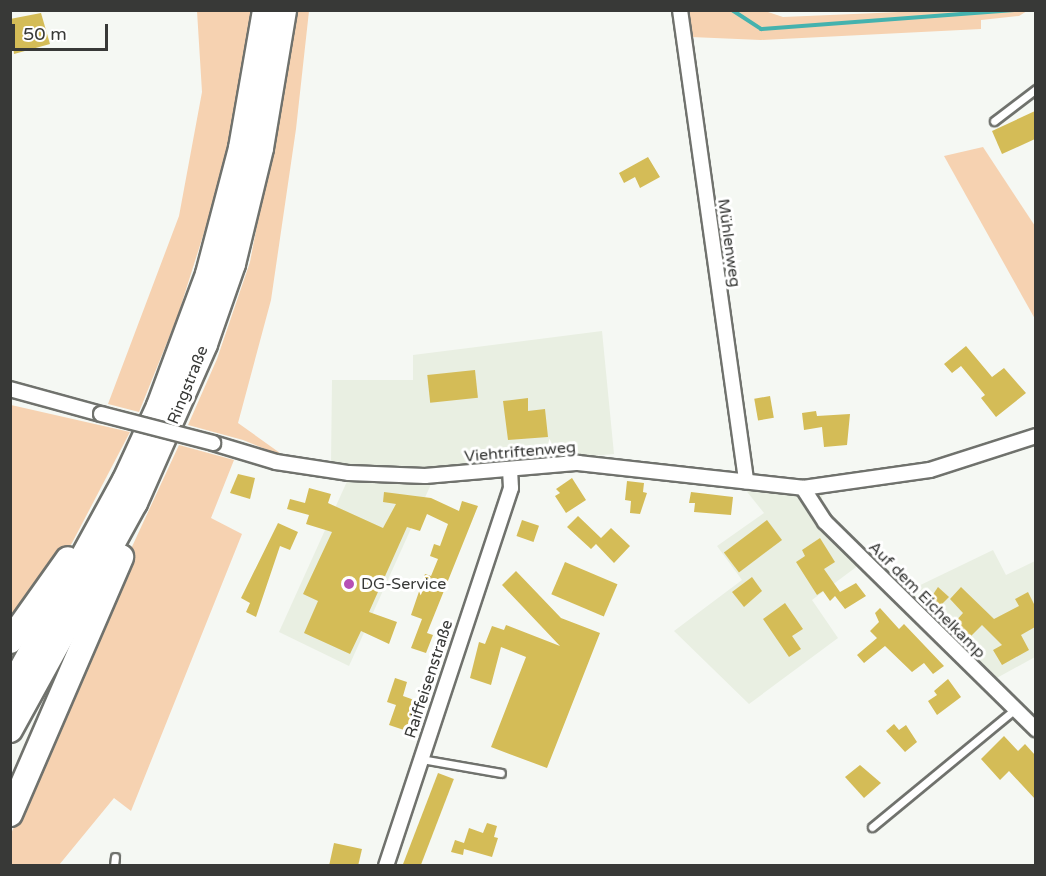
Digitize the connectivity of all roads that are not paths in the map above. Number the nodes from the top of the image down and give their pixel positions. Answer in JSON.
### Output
{"nodes":[{"id":1,"x":265,"y":10,"type":"edge"},
{"id":2,"x":284,"y":10,"type":"edge"},
{"id":3,"x":680,"y":10,"type":"edge"},
{"id":4,"x":1035,"y":89,"type":"edge"},
{"id":5,"x":994,"y":121,"type":"dead end"},
{"id":6,"x":10,"y":389,"type":"edge"},
{"id":7,"x":1035,"y":436,"type":"edge"},
{"id":8,"x":510,"y":469,"type":"junction"},
{"id":9,"x":125,"y":480,"type":"junction"},
{"id":10,"x":746,"y":481,"type":"junction"},
{"id":11,"x":803,"y":488,"type":"junction"},
{"id":12,"x":135,"y":502,"type":"junction"},
{"id":13,"x":10,"y":641,"type":"edge"},
{"id":14,"x":10,"y":690,"type":"edge"},
{"id":15,"x":1015,"y":709,"type":"junction"},
{"id":16,"x":1035,"y":729,"type":"edge"},
{"id":17,"x":10,"y":730,"type":"edge"},
{"id":18,"x":421,"y":759,"type":"junction"},
{"id":19,"x":501,"y":773,"type":"dead end"},
{"id":20,"x":10,"y":814,"type":"edge"},
{"id":21,"x":872,"y":827,"type":"dead end"},
{"id":22,"x":115,"y":857,"type":"dead end"},
{"id":23,"x":114,"y":866,"type":"edge"},
{"id":24,"x":386,"y":866,"type":"edge"}],
"edges":[{"from":1,"to":9,"type":"highway","name":"Ringstraße"},
{"from":2,"to":12,"type":"highway","name":"Ringstraße"},
{"from":3,"to":10,"type":"street","name":"Mühlenweg"},
{"from":4,"to":5,"type":"lane"},
{"from":6,"to":8,"type":"street","name":"Viehtriftenweg","bridge":true},
{"from":7,"to":11,"type":"street","name":"Viehtriftenweg"},
{"from":8,"to":10,"type":"street","name":"Viehtriftenweg"},
{"from":8,"to":18,"type":"street","name":"Raiffeisenstraße"},
{"from":9,"to":13,"type":"highway"},
{"from":9,"to":14,"type":"highway","name":"Ringstraße"},
{"from":10,"to":11,"type":"street","name":"Viehtriftenweg"},
{"from":11,"to":15,"type":"street","name":"Auf dem Eichelkamp"},
{"from":12,"to":17,"type":"highway","name":"Ringstraße"},
{"from":12,"to":20,"type":"highway"},
{"from":15,"to":16,"type":"street","name":"Auf dem Eichelkamp"},
{"from":15,"to":21,"type":"lane"},
{"from":18,"to":19,"type":"lane"},
{"from":18,"to":24,"type":"street","name":"Raiffeisenstraße"},
{"from":22,"to":23,"type":"lane"}]}
